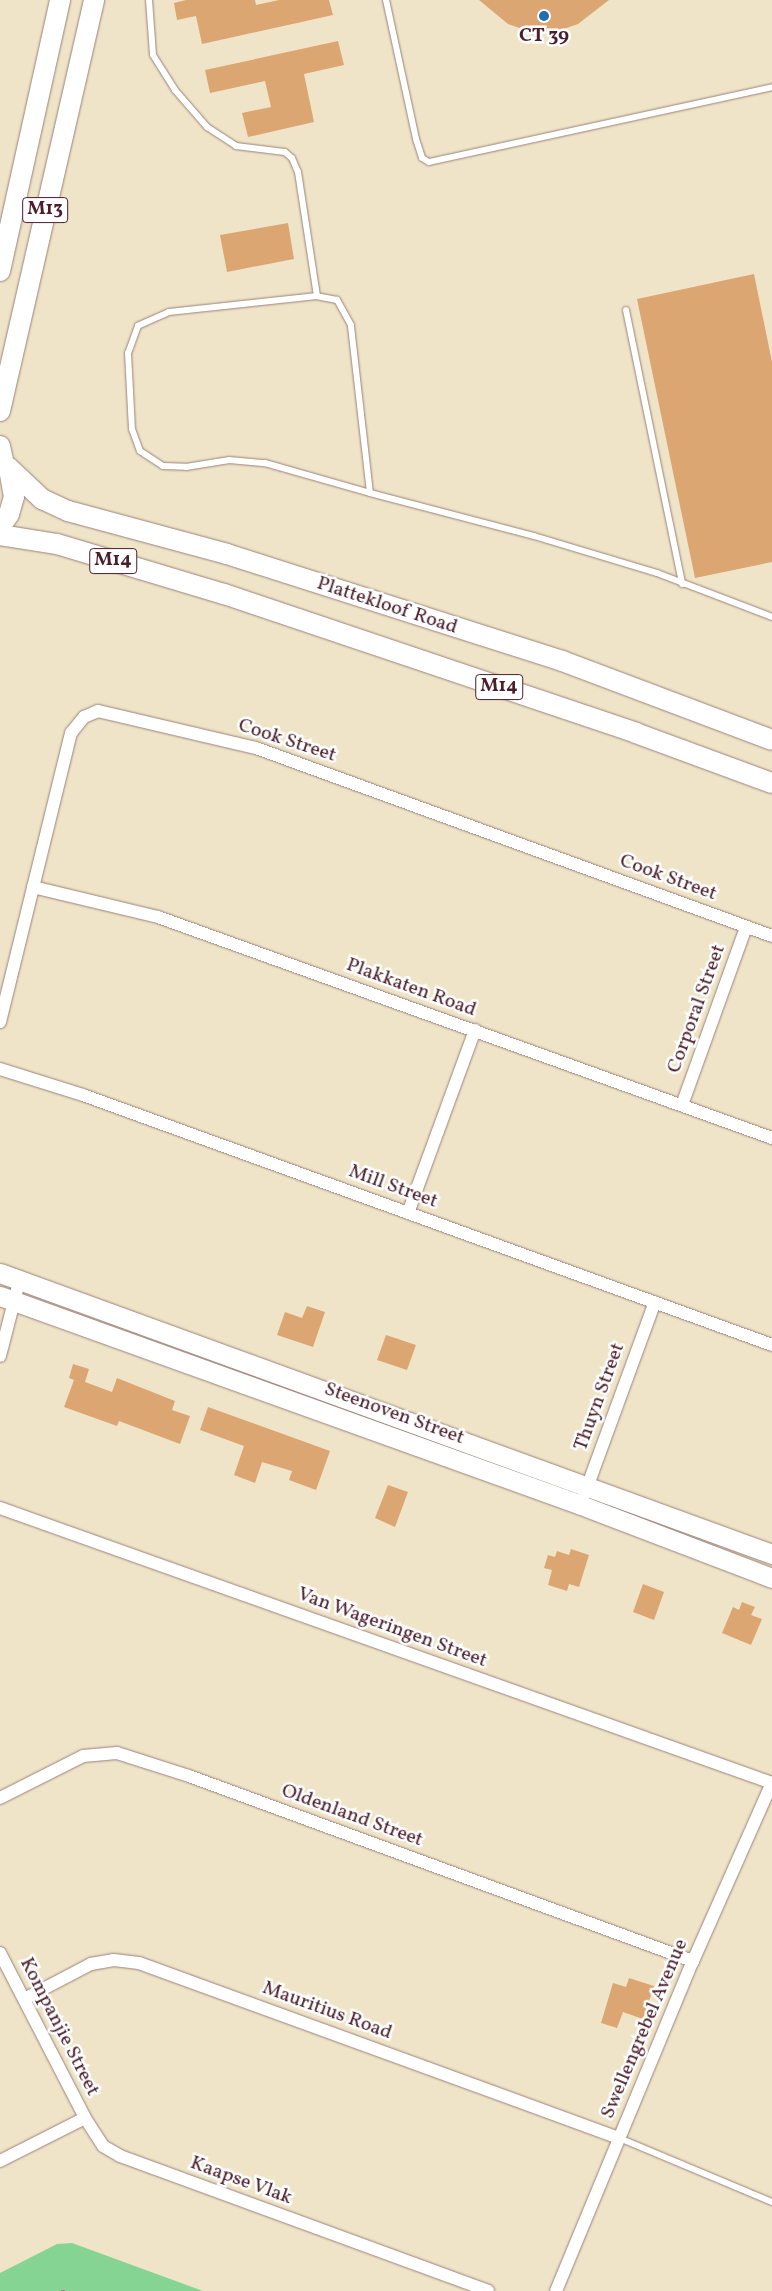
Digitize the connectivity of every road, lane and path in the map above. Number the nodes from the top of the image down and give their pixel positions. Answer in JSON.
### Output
{"nodes":[{"id":1,"x":60,"y":0,"type":"edge"},
{"id":2,"x":94,"y":0,"type":"edge"},
{"id":3,"x":149,"y":0,"type":"edge"},
{"id":4,"x":386,"y":0,"type":"edge"},
{"id":5,"x":772,"y":86,"type":"edge"},
{"id":6,"x":0,"y":271,"type":"edge"},
{"id":7,"x":317,"y":296,"type":"junction"},
{"id":8,"x":626,"y":310,"type":"dead end"},
{"id":9,"x":0,"y":411,"type":"edge"},
{"id":10,"x":3,"y":457,"type":"edge"},
{"id":11,"x":370,"y":493,"type":"junction"},
{"id":12,"x":0,"y":527,"type":"edge"},
{"id":13,"x":0,"y":535,"type":"edge"},
{"id":14,"x":682,"y":584,"type":"junction"},
{"id":15,"x":772,"y":617,"type":"edge"},
{"id":16,"x":772,"y":740,"type":"edge"},
{"id":17,"x":772,"y":783,"type":"edge"},
{"id":18,"x":33,"y":887,"type":"junction"},
{"id":19,"x":746,"y":927,"type":"junction"},
{"id":20,"x":772,"y":936,"type":"edge"},
{"id":21,"x":0,"y":1022,"type":"edge"},
{"id":22,"x":475,"y":1030,"type":"junction"},
{"id":23,"x":0,"y":1069,"type":"edge"},
{"id":24,"x":682,"y":1105,"type":"junction"},
{"id":25,"x":772,"y":1138,"type":"edge"},
{"id":26,"x":408,"y":1212,"type":"junction"},
{"id":27,"x":0,"y":1273,"type":"edge"},
{"id":28,"x":20,"y":1278,"type":"junction"},
{"id":29,"x":7,"y":1298,"type":"edge"},
{"id":30,"x":655,"y":1302,"type":"junction"},
{"id":31,"x":772,"y":1345,"type":"edge"},
{"id":32,"x":0,"y":1356,"type":"edge"},
{"id":33,"x":588,"y":1485,"type":"junction"},
{"id":34,"x":581,"y":1505,"type":"junction"},
{"id":35,"x":0,"y":1508,"type":"edge"},
{"id":36,"x":772,"y":1554,"type":"edge"},
{"id":37,"x":772,"y":1578,"type":"edge"},
{"id":38,"x":772,"y":1783,"type":"edge"},
{"id":39,"x":0,"y":1798,"type":"edge"},
{"id":40,"x":0,"y":1953,"type":"edge"},
{"id":41,"x":693,"y":1961,"type":"junction"},
{"id":42,"x":24,"y":1998,"type":"junction"},
{"id":43,"x":85,"y":2118,"type":"junction"},
{"id":44,"x":619,"y":2138,"type":"junction"},
{"id":45,"x":0,"y":2161,"type":"edge"},
{"id":46,"x":772,"y":2202,"type":"edge"},
{"id":47,"x":488,"y":2291,"type":"edge"},
{"id":48,"x":556,"y":2291,"type":"edge"}],
"edges":[{"from":1,"to":6,"type":"main road","number":"M13"},
{"from":2,"to":9,"type":"main road","number":"M13"},
{"from":3,"to":7,"type":"lane"},
{"from":4,"to":5,"type":"lane"},
{"from":7,"to":11,"type":"lane"},
{"from":7,"to":11,"type":"lane"},
{"from":8,"to":14,"type":"lane"},
{"from":10,"to":12,"type":"main road","name":"Plattekloof Road","number":"M14"},
{"from":10,"to":16,"type":"main road","name":"Plattekloof Road","number":"M14"},
{"from":11,"to":14,"type":"lane"},
{"from":13,"to":17,"type":"main road","name":"Plattekloof Road","number":"M14"},
{"from":14,"to":15,"type":"lane"},
{"from":18,"to":19,"type":"street","name":"Cook Street"},
{"from":18,"to":21,"type":"street","name":"Cook Street"},
{"from":18,"to":22,"type":"street","name":"Plakkaten Road"},
{"from":19,"to":20,"type":"street","name":"Cook Street"},
{"from":19,"to":24,"type":"street","name":"Corporal Street"},
{"from":22,"to":24,"type":"street","name":"Plakkaten Road"},
{"from":22,"to":26,"type":"street"},
{"from":23,"to":26,"type":"street","name":"Mill Street"},
{"from":24,"to":25,"type":"street","name":"Plakkaten Road"},
{"from":26,"to":30,"type":"street","name":"Mill Street"},
{"from":27,"to":28,"type":"street","name":"Steenoven Street"},
{"from":28,"to":29,"type":"street"},
{"from":28,"to":33,"type":"street","name":"Steenoven Street"},
{"from":29,"to":32,"type":"street"},
{"from":29,"to":34,"type":"street","name":"Steenoven Street"},
{"from":30,"to":31,"type":"street","name":"Mill Street"},
{"from":30,"to":33,"type":"street","name":"Thuyn Street"},
{"from":33,"to":34,"type":"street","name":"Thuyn Street"},
{"from":33,"to":36,"type":"street","name":"Steenoven Street"},
{"from":34,"to":37,"type":"street","name":"Steenoven Street"},
{"from":35,"to":38,"type":"street","name":"Van Wageringen Street"},
{"from":38,"to":41,"type":"street","name":"Swellengrebel Avenue"},
{"from":39,"to":41,"type":"street","name":"Oldenland Street"},
{"from":40,"to":42,"type":"street","name":"Kompanjie Street"},
{"from":41,"to":44,"type":"street","name":"Swellengrebel Avenue"},
{"from":42,"to":43,"type":"street","name":"Kompanjie Street"},
{"from":42,"to":44,"type":"street","name":"Mauritius Road"},
{"from":43,"to":45,"type":"street"},
{"from":43,"to":47,"type":"street","name":"Kaapse Vlak"},
{"from":44,"to":46,"type":"lane"},
{"from":44,"to":48,"type":"street","name":"Swellengrebel Avenue"}]}
